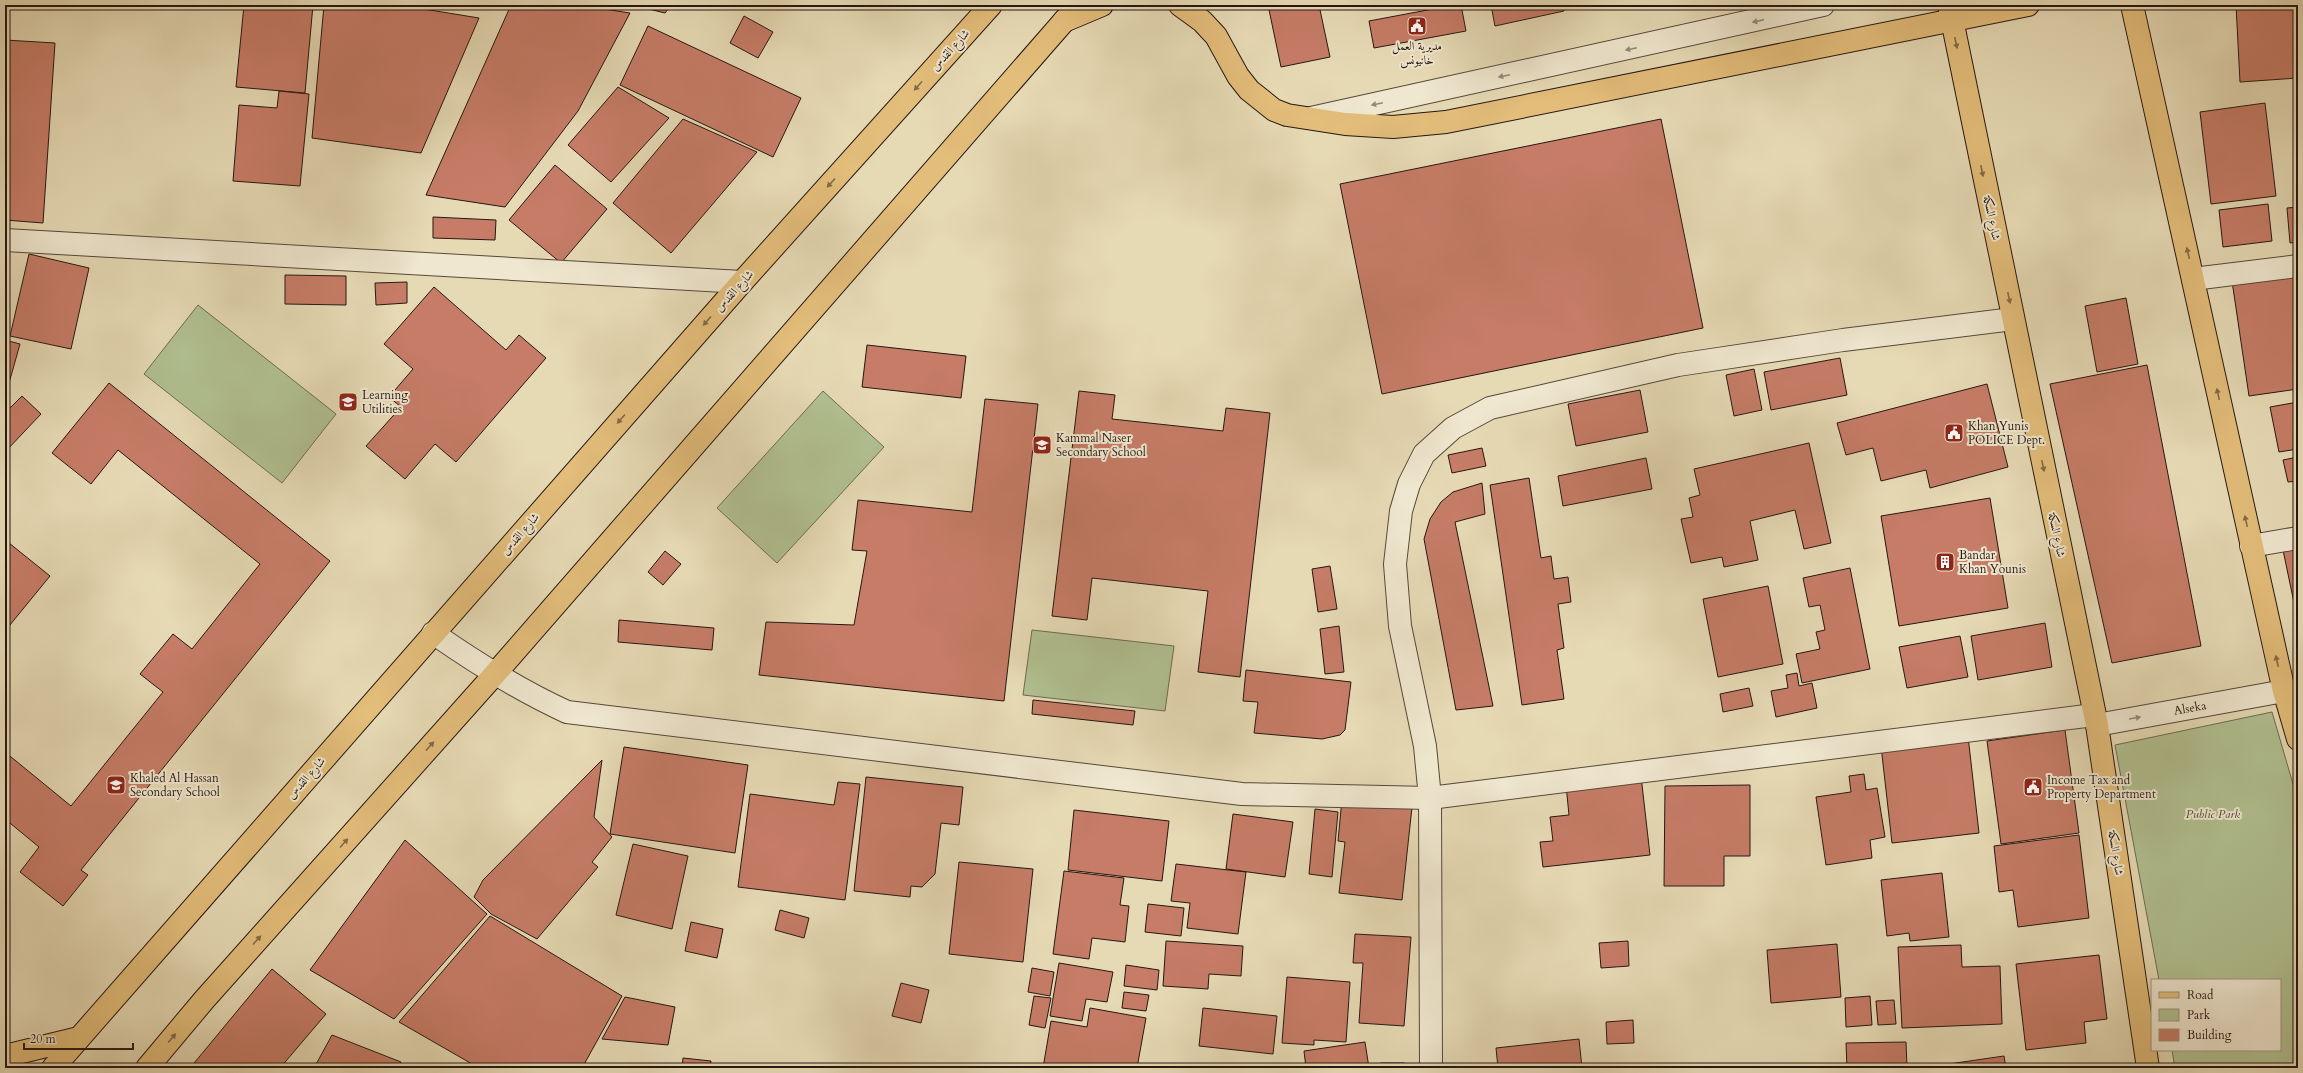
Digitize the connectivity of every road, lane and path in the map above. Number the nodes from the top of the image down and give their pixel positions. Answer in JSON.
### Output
{"nodes":[{"id":1,"x":991,"y":5,"type":"edge"},
{"id":2,"x":1078,"y":5,"type":"edge"},
{"id":3,"x":1102,"y":5,"type":"edge"},
{"id":4,"x":1180,"y":5,"type":"edge"},
{"id":5,"x":1824,"y":5,"type":"edge"},
{"id":6,"x":2028,"y":5,"type":"edge"},
{"id":7,"x":2132,"y":5,"type":"edge"},
{"id":8,"x":1950,"y":13,"type":"edge"},
{"id":9,"x":1063,"y":21,"type":"junction"},
{"id":10,"x":1310,"y":118,"type":"junction"},
{"id":11,"x":5,"y":240,"type":"edge"},
{"id":12,"x":2298,"y":266,"type":"edge"},
{"id":13,"x":2193,"y":279,"type":"junction"},
{"id":14,"x":742,"y":282,"type":"junction"},
{"id":15,"x":2013,"y":319,"type":"junction"},
{"id":16,"x":2298,"y":538,"type":"edge"},
{"id":17,"x":2251,"y":546,"type":"junction"},
{"id":18,"x":433,"y":633,"type":"junction"},
{"id":19,"x":494,"y":674,"type":"junction"},
{"id":20,"x":2284,"y":692,"type":"junction"},
{"id":21,"x":2095,"y":720,"type":"junction"},
{"id":22,"x":2298,"y":739,"type":"edge"},
{"id":23,"x":1430,"y":798,"type":"junction"},
{"id":24,"x":79,"y":1038,"type":"junction"},
{"id":25,"x":5,"y":1056,"type":"edge"},
{"id":26,"x":53,"y":1068,"type":"edge"},
{"id":27,"x":147,"y":1068,"type":"edge"},
{"id":28,"x":1431,"y":1068,"type":"edge"},
{"id":29,"x":2148,"y":1068,"type":"edge"}],
"edges":[{"from":1,"to":14,"type":"main road","name":"شارع القدس","one_way":true},
{"from":2,"to":9,"type":"main road"},
{"from":3,"to":9,"type":"main road"},
{"from":4,"to":10,"type":"main road"},
{"from":5,"to":10,"type":"street","one_way":true},
{"from":6,"to":8,"type":"main road"},
{"from":13,"to":7,"type":"main road","one_way":true},
{"from":8,"to":10,"type":"main road"},
{"from":8,"to":15,"type":"main road","name":"شارع السكة","one_way":true},
{"from":9,"to":19,"type":"main road"},
{"from":11,"to":14,"type":"street"},
{"from":12,"to":13,"type":"street"},
{"from":17,"to":13,"type":"main road","one_way":true},
{"from":14,"to":18,"type":"main road","name":"شارع القدس","one_way":true},
{"from":15,"to":21,"type":"main road","name":"شارع السكة","one_way":true},
{"from":15,"to":23,"type":"street"},
{"from":16,"to":17,"type":"street"},
{"from":20,"to":17,"type":"main road","one_way":true},
{"from":18,"to":19,"type":"street","name":"Alseka"},
{"from":18,"to":24,"type":"main road","name":"شارع القدس"},
{"from":19,"to":23,"type":"street","name":"Alseka"},
{"from":27,"to":19,"type":"main road","one_way":true},
{"from":21,"to":20,"type":"street","name":"Alseka","one_way":true},
{"from":20,"to":22,"type":"main road"},
{"from":21,"to":23,"type":"street","name":"Alseka"},
{"from":21,"to":29,"type":"main road","name":"شارع السكة"},
{"from":23,"to":28,"type":"street"},
{"from":24,"to":25,"type":"main road"},
{"from":24,"to":26,"type":"main road","name":"شارع القدس"}]}
